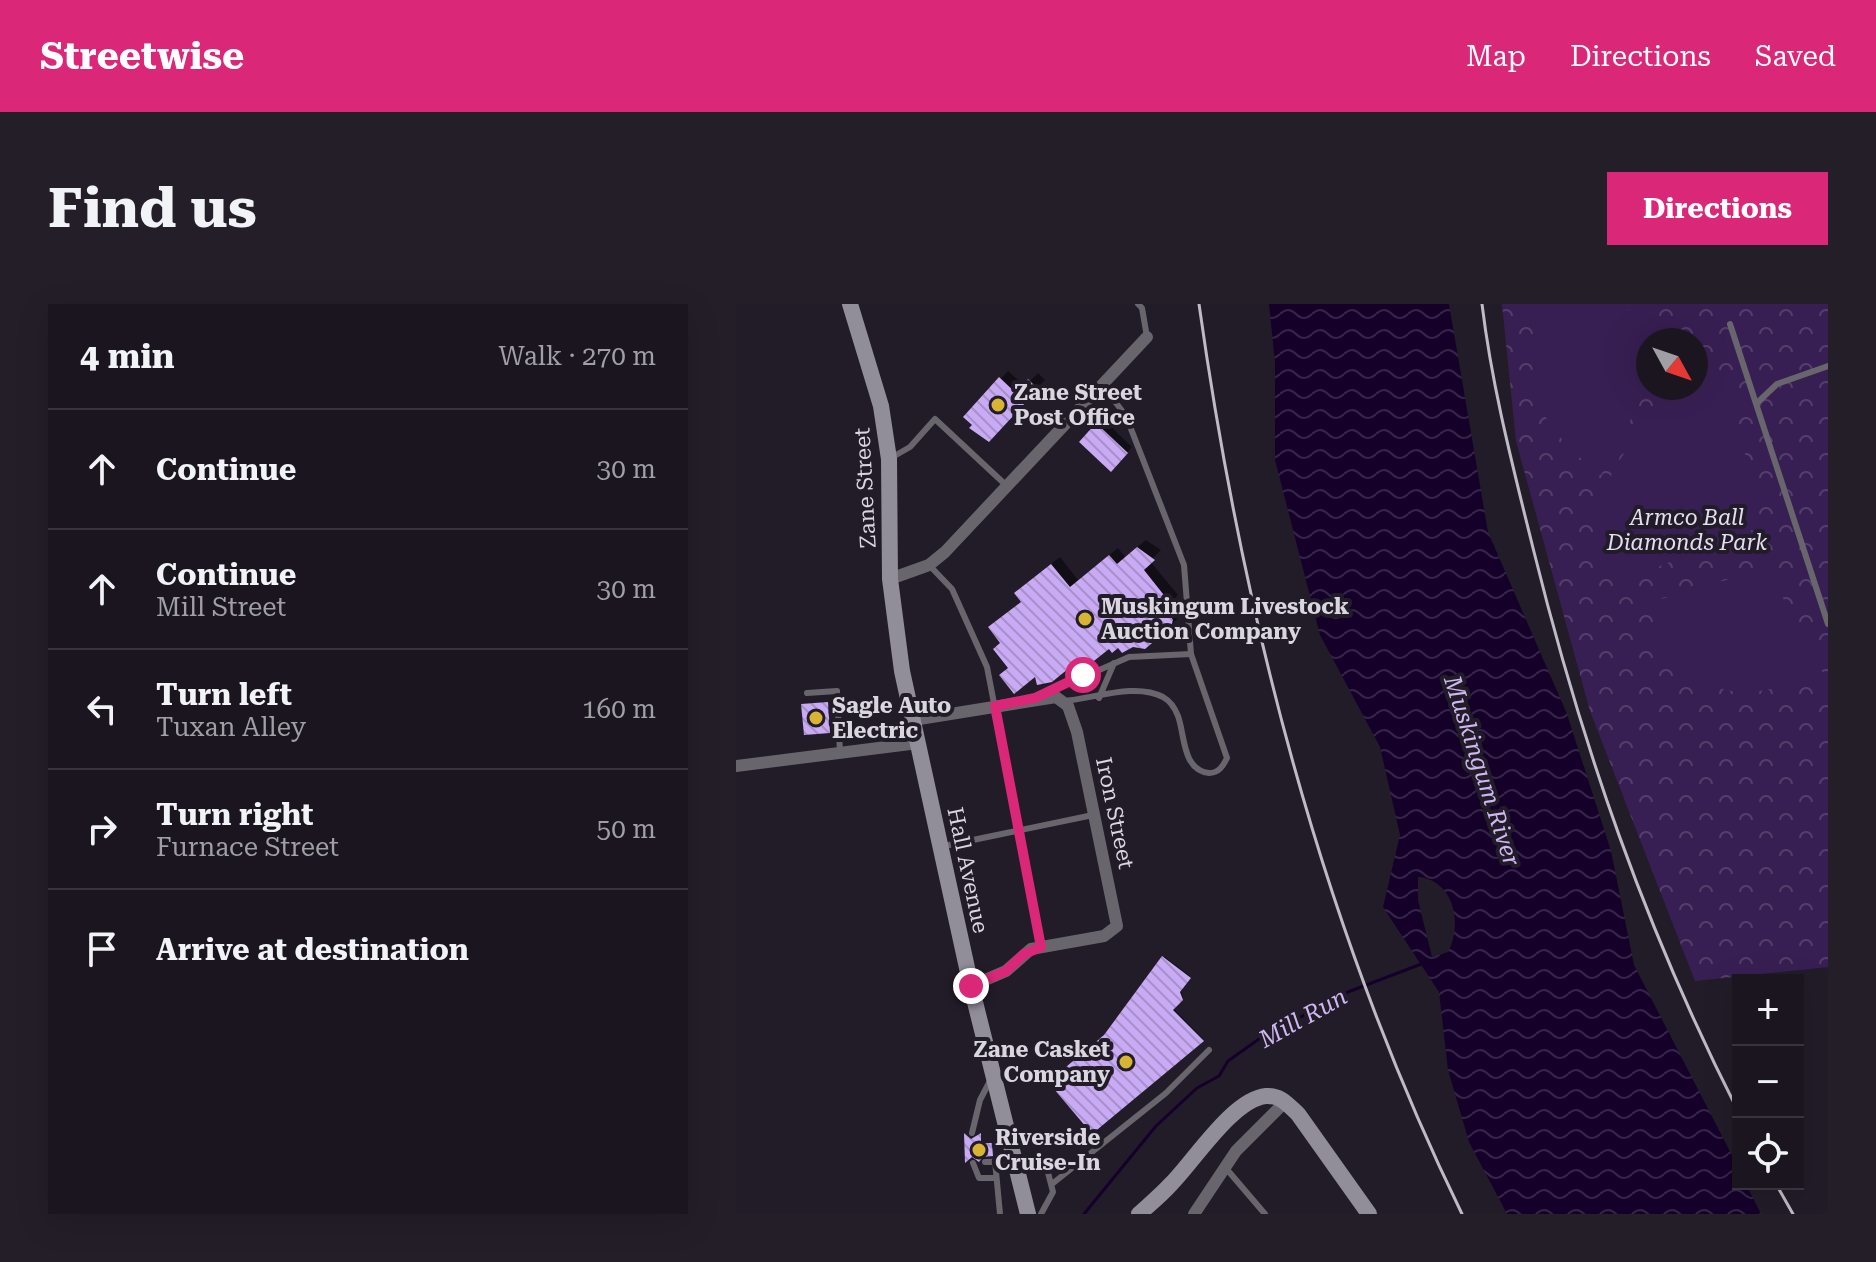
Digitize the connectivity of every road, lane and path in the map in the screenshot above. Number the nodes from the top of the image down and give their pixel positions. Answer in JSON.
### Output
{"nodes":[{"id":1,"x":850,"y":304,"type":"edge"},
{"id":2,"x":1138,"y":304,"type":"edge"},
{"id":3,"x":1730,"y":324,"type":"dead end"},
{"id":4,"x":1147,"y":337,"type":"joint"},
{"id":5,"x":1828,"y":366,"type":"edge"},
{"id":6,"x":1103,"y":386,"type":"junction"},
{"id":7,"x":1757,"y":403,"type":"junction"},
{"id":8,"x":889,"y":459,"type":"junction"},
{"id":9,"x":1008,"y":487,"type":"junction"},
{"id":10,"x":929,"y":565,"type":"junction"},
{"id":11,"x":890,"y":579,"type":"junction"},
{"id":12,"x":1828,"y":624,"type":"edge"},
{"id":13,"x":1191,"y":654,"type":"junction"},
{"id":14,"x":1114,"y":663,"type":"junction"},
{"id":15,"x":807,"y":693,"type":"dead end"},
{"id":16,"x":1035,"y":698,"type":"junction"},
{"id":17,"x":1099,"y":698,"type":"junction"},
{"id":18,"x":1066,"y":703,"type":"junction"},
{"id":19,"x":995,"y":706,"type":"junction"},
{"id":20,"x":913,"y":720,"type":"junction"},
{"id":21,"x":918,"y":743,"type":"junction"},
{"id":22,"x":840,"y":753,"type":"junction"},
{"id":23,"x":736,"y":766,"type":"edge"},
{"id":24,"x":1094,"y":815,"type":"junction"},
{"id":25,"x":1020,"y":829,"type":"junction"},
{"id":26,"x":940,"y":847,"type":"junction"},
{"id":27,"x":1041,"y":947,"type":"junction"},
{"id":28,"x":971,"y":986,"type":"junction"},
{"id":29,"x":1209,"y":1050,"type":"dead end"},
{"id":30,"x":993,"y":1076,"type":"junction"},
{"id":31,"x":1285,"y":1102,"type":"junction"},
{"id":32,"x":972,"y":1133,"type":"dead end"},
{"id":33,"x":1014,"y":1159,"type":"junction"},
{"id":34,"x":995,"y":1161,"type":"junction"},
{"id":35,"x":985,"y":1162,"type":"dead end"},
{"id":36,"x":973,"y":1163,"type":"dead end"},
{"id":37,"x":1224,"y":1166,"type":"junction"},
{"id":38,"x":995,"y":1178,"type":"junction"},
{"id":39,"x":1052,"y":1184,"type":"junction"},
{"id":40,"x":1000,"y":1214,"type":"edge"},
{"id":41,"x":1028,"y":1214,"type":"edge"},
{"id":42,"x":1041,"y":1214,"type":"edge"},
{"id":43,"x":1139,"y":1214,"type":"edge"},
{"id":44,"x":1194,"y":1214,"type":"edge"},
{"id":45,"x":1265,"y":1214,"type":"edge"},
{"id":46,"x":1369,"y":1214,"type":"edge"}],
"edges":[{"from":1,"to":8,"type":"main road","name":"Zane Street"},
{"from":2,"to":4,"type":"lane"},
{"from":3,"to":7,"type":"lane"},
{"from":4,"to":6,"type":"street"},
{"from":5,"to":7,"type":"lane"},
{"from":6,"to":9,"type":"street"},
{"from":6,"to":13,"type":"lane"},
{"from":7,"to":12,"type":"lane"},
{"from":8,"to":9,"type":"lane"},
{"from":8,"to":11,"type":"main road","name":"Zane Street"},
{"from":9,"to":10,"type":"street"},
{"from":10,"to":11,"type":"street"},
{"from":10,"to":19,"type":"lane"},
{"from":11,"to":20,"type":"main road","name":"Hall Avenue"},
{"from":13,"to":14,"type":"lane"},
{"from":13,"to":17,"type":"lane"},
{"from":14,"to":16,"type":"lane"},
{"from":14,"to":17,"type":"lane"},
{"from":15,"to":22,"type":"lane"},
{"from":16,"to":18,"type":"street"},
{"from":16,"to":19,"type":"street"},
{"from":17,"to":18,"type":"lane"},
{"from":18,"to":24,"type":"street","name":"Iron Street"},
{"from":19,"to":20,"type":"street"},
{"from":19,"to":25,"type":"lane"},
{"from":20,"to":21,"type":"main road","name":"Hall Avenue"},
{"from":21,"to":22,"type":"street"},
{"from":21,"to":26,"type":"main road","name":"Hall Avenue"},
{"from":22,"to":23,"type":"street"},
{"from":24,"to":25,"type":"lane"},
{"from":24,"to":27,"type":"street","name":"Iron Street"},
{"from":25,"to":26,"type":"lane"},
{"from":25,"to":27,"type":"lane"},
{"from":26,"to":28,"type":"main road","name":"Hall Avenue"},
{"from":27,"to":28,"type":"street"},
{"from":28,"to":30,"type":"main road","name":"Hall Avenue"},
{"from":29,"to":39,"type":"lane"},
{"from":30,"to":32,"type":"lane"},
{"from":30,"to":33,"type":"main road","name":"Hall Avenue"},
{"from":31,"to":37,"type":"street"},
{"from":31,"to":43,"type":"main road"},
{"from":31,"to":46,"type":"main road"},
{"from":33,"to":34,"type":"lane"},
{"from":33,"to":39,"type":"lane"},
{"from":33,"to":41,"type":"main road","name":"Hall Avenue"},
{"from":34,"to":35,"type":"lane"},
{"from":34,"to":38,"type":"lane"},
{"from":36,"to":38,"type":"lane"},
{"from":37,"to":44,"type":"street"},
{"from":37,"to":45,"type":"lane"},
{"from":38,"to":40,"type":"lane"},
{"from":39,"to":42,"type":"lane"}]}
